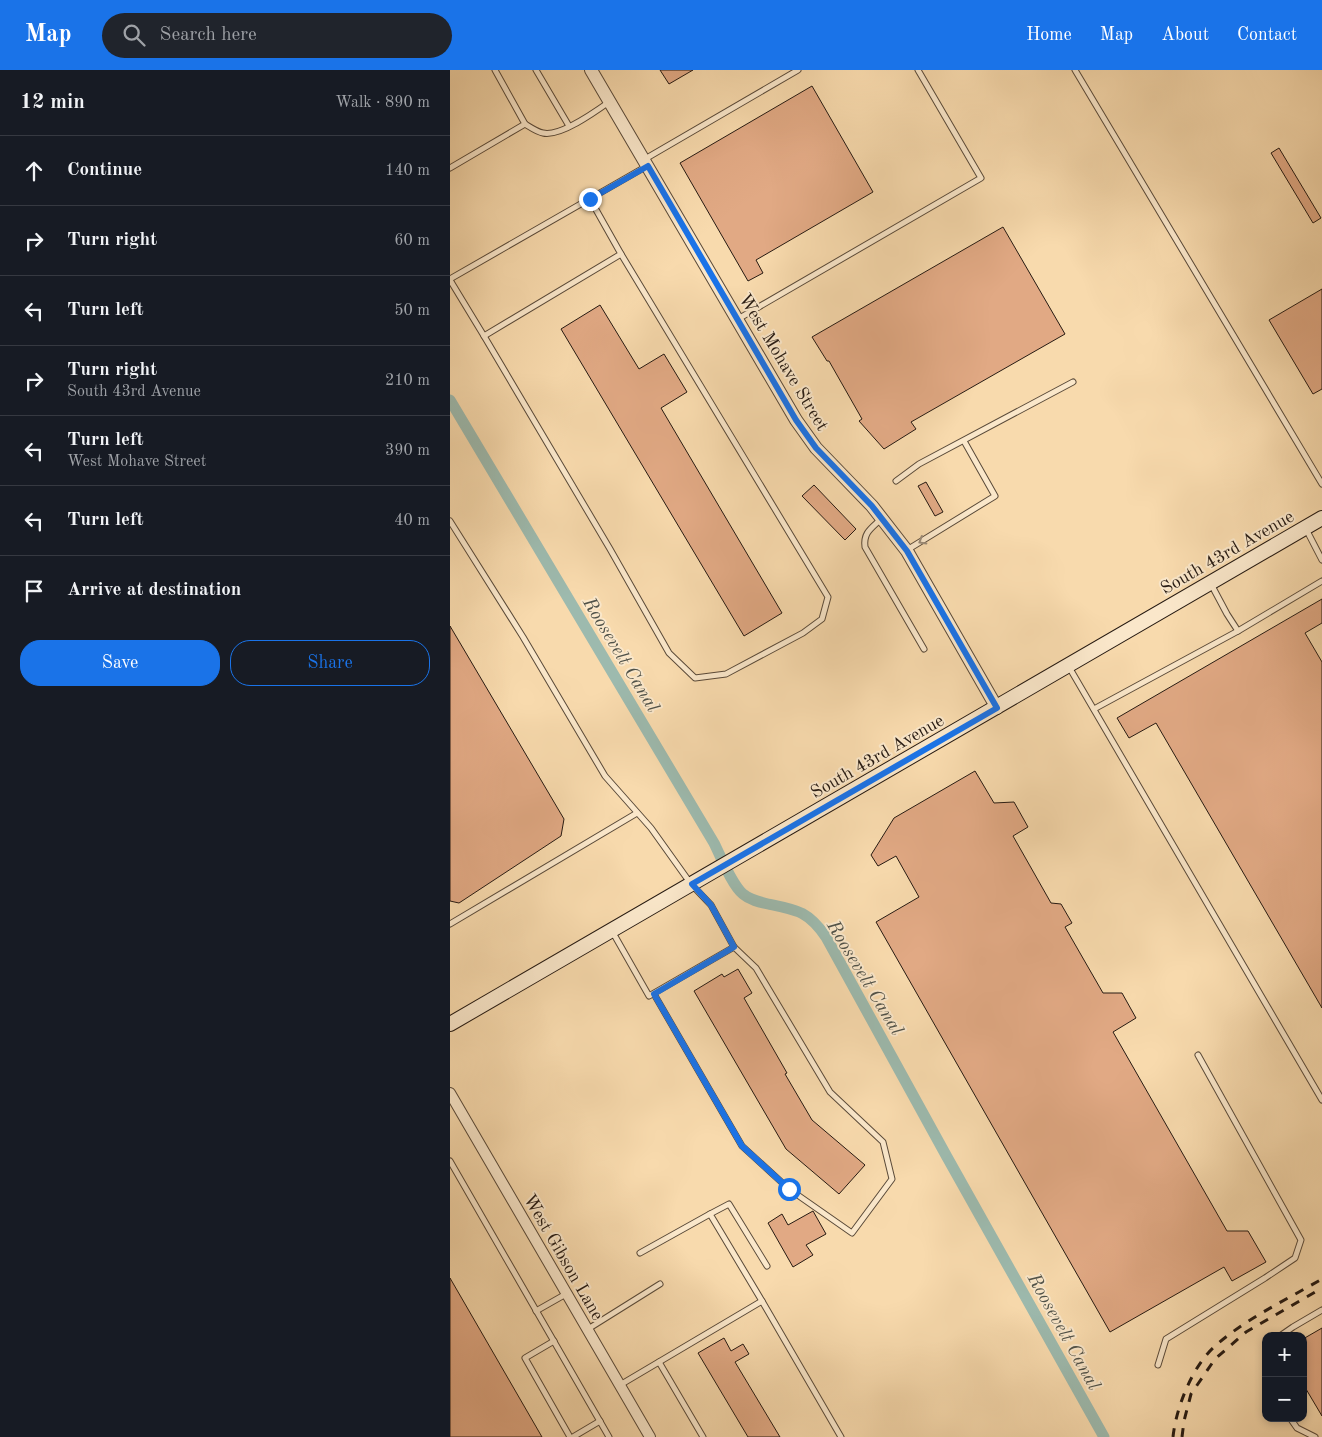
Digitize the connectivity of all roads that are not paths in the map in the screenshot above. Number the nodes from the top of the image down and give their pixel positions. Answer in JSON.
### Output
{"nodes":[{"id":1,"x":495,"y":70,"type":"edge"},
{"id":2,"x":536,"y":70,"type":"edge"},
{"id":3,"x":592,"y":70,"type":"edge"},
{"id":4,"x":798,"y":70,"type":"edge"},
{"id":5,"x":918,"y":70,"type":"edge"},
{"id":6,"x":1075,"y":70,"type":"edge"},
{"id":7,"x":610,"y":102,"type":"junction"},
{"id":8,"x":525,"y":124,"type":"junction"},
{"id":9,"x":569,"y":126,"type":"junction"},
{"id":10,"x":646,"y":163,"type":"junction"},
{"id":11,"x":450,"y":168,"type":"edge"},
{"id":12,"x":590,"y":199,"type":"junction"},
{"id":13,"x":621,"y":254,"type":"junction"},
{"id":14,"x":450,"y":280,"type":"edge"},
{"id":15,"x":737,"y":319,"type":"junction"},
{"id":16,"x":484,"y":336,"type":"junction"},
{"id":17,"x":1073,"y":382,"type":"dead end"},
{"id":18,"x":964,"y":440,"type":"junction"},
{"id":19,"x":896,"y":481,"type":"dead end"},
{"id":20,"x":1322,"y":484,"type":"edge"},
{"id":21,"x":882,"y":518,"type":"junction"},
{"id":22,"x":1322,"y":518,"type":"edge"},
{"id":23,"x":450,"y":521,"type":"edge"},
{"id":24,"x":1306,"y":528,"type":"junction"},
{"id":25,"x":907,"y":551,"type":"junction"},
{"id":26,"x":1322,"y":560,"type":"edge"},
{"id":27,"x":1322,"y":581,"type":"edge"},
{"id":28,"x":1210,"y":583,"type":"junction"},
{"id":29,"x":1238,"y":631,"type":"junction"},
{"id":30,"x":924,"y":649,"type":"dead end"},
{"id":31,"x":1068,"y":666,"type":"junction"},
{"id":32,"x":997,"y":708,"type":"junction"},
{"id":33,"x":1094,"y":709,"type":"junction"},
{"id":34,"x":638,"y":813,"type":"junction"},
{"id":35,"x":692,"y":884,"type":"junction"},
{"id":36,"x":450,"y":924,"type":"edge"},
{"id":37,"x":612,"y":930,"type":"junction"},
{"id":38,"x":734,"y":947,"type":"junction"},
{"id":39,"x":654,"y":994,"type":"junction"},
{"id":40,"x":450,"y":1024,"type":"edge"},
{"id":41,"x":1198,"y":1055,"type":"dead end"},
{"id":42,"x":450,"y":1093,"type":"edge"},
{"id":43,"x":1322,"y":1100,"type":"edge"},
{"id":44,"x":450,"y":1161,"type":"edge"},
{"id":45,"x":710,"y":1214,"type":"junction"},
{"id":46,"x":640,"y":1254,"type":"dead end"},
{"id":47,"x":767,"y":1266,"type":"dead end"},
{"id":48,"x":660,"y":1284,"type":"dead end"},
{"id":49,"x":567,"y":1294,"type":"junction"},
{"id":50,"x":762,"y":1300,"type":"junction"},
{"id":51,"x":536,"y":1310,"type":"junction"},
{"id":52,"x":1322,"y":1310,"type":"edge"},
{"id":53,"x":588,"y":1329,"type":"junction"},
{"id":54,"x":1286,"y":1332,"type":"edge"},
{"id":55,"x":554,"y":1341,"type":"junction"},
{"id":56,"x":659,"y":1362,"type":"junction"},
{"id":57,"x":1158,"y":1365,"type":"dead end"},
{"id":58,"x":620,"y":1385,"type":"junction"},
{"id":59,"x":600,"y":1421,"type":"junction"},
{"id":60,"x":1292,"y":1422,"type":"edge"},
{"id":61,"x":648,"y":1436,"type":"edge"},
{"id":62,"x":572,"y":1437,"type":"edge"},
{"id":63,"x":609,"y":1437,"type":"edge"},
{"id":64,"x":703,"y":1437,"type":"edge"},
{"id":65,"x":841,"y":1437,"type":"edge"},
{"id":66,"x":1315,"y":1437,"type":"edge"}],
"edges":[{"from":1,"to":8,"type":"lane"},
{"from":2,"to":9,"type":"lane"},
{"from":3,"to":7,"type":"street","name":"West Mohave Street"},
{"from":4,"to":10,"type":"lane"},
{"from":5,"to":15,"type":"lane"},
{"from":6,"to":20,"type":"lane"},
{"from":7,"to":9,"type":"lane"},
{"from":7,"to":10,"type":"street","name":"West Mohave Street"},
{"from":8,"to":9,"type":"lane"},
{"from":8,"to":11,"type":"lane"},
{"from":10,"to":12,"type":"lane"},
{"from":10,"to":15,"type":"street","name":"West Mohave Street"},
{"from":12,"to":13,"type":"lane"},
{"from":12,"to":14,"type":"lane"},
{"from":13,"to":16,"type":"lane"},
{"from":13,"to":16,"type":"lane"},
{"from":14,"to":16,"type":"lane"},
{"from":15,"to":21,"type":"street","name":"West Mohave Street"},
{"from":17,"to":18,"type":"lane"},
{"from":18,"to":19,"type":"lane"},
{"from":18,"to":25,"type":"lane","one_way":true},
{"from":21,"to":25,"type":"street","name":"West Mohave Street"},
{"from":21,"to":30,"type":"lane"},
{"from":22,"to":24,"type":"main road","name":"South 43rd Avenue"},
{"from":23,"to":34,"type":"lane"},
{"from":24,"to":26,"type":"lane"},
{"from":24,"to":28,"type":"main road","name":"South 43rd Avenue"},
{"from":25,"to":32,"type":"street","name":"West Mohave Street"},
{"from":27,"to":29,"type":"lane"},
{"from":28,"to":29,"type":"lane"},
{"from":28,"to":31,"type":"main road","name":"South 43rd Avenue"},
{"from":29,"to":33,"type":"lane"},
{"from":31,"to":32,"type":"main road","name":"South 43rd Avenue"},
{"from":31,"to":33,"type":"lane"},
{"from":32,"to":35,"type":"main road","name":"South 43rd Avenue"},
{"from":33,"to":43,"type":"lane"},
{"from":34,"to":35,"type":"lane"},
{"from":34,"to":36,"type":"lane"},
{"from":35,"to":37,"type":"main road","name":"South 43rd Avenue"},
{"from":35,"to":38,"type":"lane"},
{"from":37,"to":39,"type":"lane"},
{"from":37,"to":40,"type":"main road","name":"South 43rd Avenue"},
{"from":38,"to":39,"type":"lane"},
{"from":38,"to":39,"type":"lane"},
{"from":41,"to":57,"type":"lane"},
{"from":42,"to":49,"type":"street","name":"West Gibson Lane"},
{"from":44,"to":51,"type":"lane"},
{"from":45,"to":46,"type":"lane"},
{"from":45,"to":47,"type":"lane"},
{"from":45,"to":50,"type":"lane"},
{"from":48,"to":53,"type":"lane"},
{"from":49,"to":51,"type":"lane"},
{"from":49,"to":53,"type":"street","name":"West Gibson Lane"},
{"from":50,"to":56,"type":"lane"},
{"from":50,"to":65,"type":"lane"},
{"from":51,"to":55,"type":"lane"},
{"from":52,"to":54,"type":"lane"},
{"from":53,"to":58,"type":"street","name":"West Gibson Lane"},
{"from":55,"to":59,"type":"lane"},
{"from":55,"to":62,"type":"lane"},
{"from":56,"to":58,"type":"lane"},
{"from":56,"to":64,"type":"lane"},
{"from":58,"to":61,"type":"street","name":"West Gibson Lane"},
{"from":59,"to":62,"type":"lane"},
{"from":59,"to":63,"type":"lane"},
{"from":60,"to":66,"type":"lane"}]}
